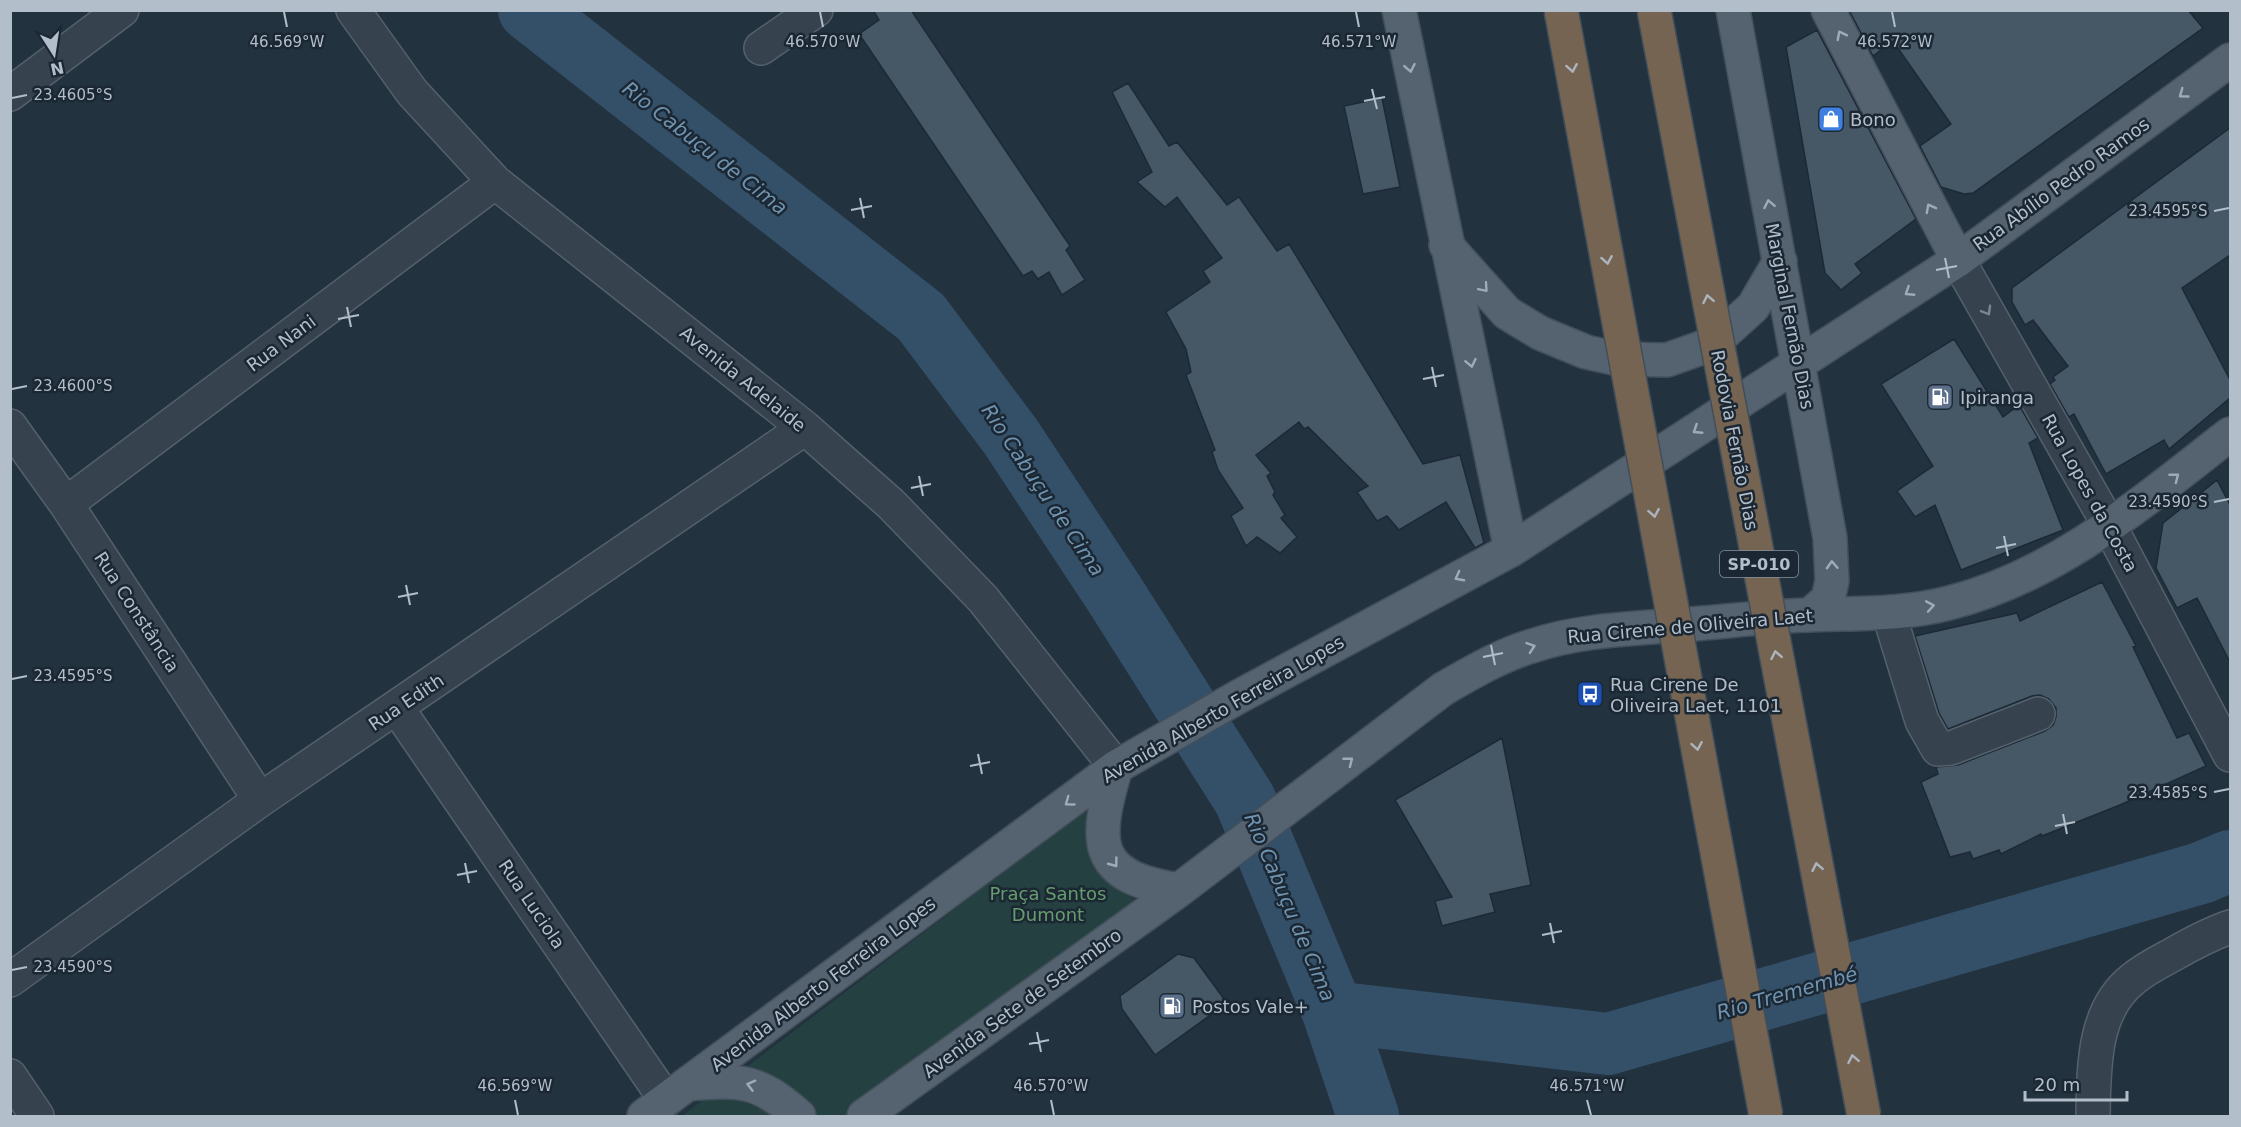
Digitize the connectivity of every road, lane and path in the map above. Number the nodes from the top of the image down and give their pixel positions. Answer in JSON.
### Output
{"nodes":[{"id":1,"x":122,"y":10,"type":"edge"},
{"id":2,"x":353,"y":10,"type":"edge"},
{"id":3,"x":816,"y":10,"type":"edge"},
{"id":4,"x":1399,"y":10,"type":"edge"},
{"id":5,"x":1561,"y":10,"type":"edge"},
{"id":6,"x":1653,"y":10,"type":"edge"},
{"id":7,"x":1733,"y":10,"type":"edge"},
{"id":8,"x":1828,"y":10,"type":"edge"},
{"id":9,"x":761,"y":48,"type":"dead end"},
{"id":10,"x":2230,"y":60,"type":"edge"},
{"id":11,"x":10,"y":94,"type":"edge"},
{"id":12,"x":495,"y":182,"type":"junction"},
{"id":13,"x":1445,"y":244,"type":"junction"},
{"id":14,"x":1958,"y":260,"type":"junction"},
{"id":15,"x":1780,"y":261,"type":"junction"},
{"id":16,"x":1799,"y":364,"type":"junction"},
{"id":17,"x":10,"y":426,"type":"edge"},
{"id":18,"x":805,"y":428,"type":"junction"},
{"id":19,"x":2230,"y":434,"type":"edge"},
{"id":20,"x":66,"y":504,"type":"junction"},
{"id":21,"x":2109,"y":525,"type":"junction"},
{"id":22,"x":1511,"y":550,"type":"junction"},
{"id":23,"x":1889,"y":614,"type":"junction"},
{"id":24,"x":1810,"y":615,"type":"junction"},
{"id":25,"x":398,"y":708,"type":"junction"},
{"id":26,"x":2038,"y":714,"type":"dead end"},
{"id":27,"x":2230,"y":755,"type":"edge"},
{"id":28,"x":1127,"y":761,"type":"junction"},
{"id":29,"x":260,"y":801,"type":"junction"},
{"id":30,"x":1179,"y":890,"type":"junction"},
{"id":31,"x":2230,"y":927,"type":"edge"},
{"id":32,"x":10,"y":980,"type":"edge"},
{"id":33,"x":10,"y":1076,"type":"edge"},
{"id":34,"x":666,"y":1100,"type":"edge"},
{"id":35,"x":37,"y":1116,"type":"edge"},
{"id":36,"x":799,"y":1116,"type":"edge"},
{"id":37,"x":864,"y":1116,"type":"edge"},
{"id":38,"x":1766,"y":1116,"type":"edge"},
{"id":39,"x":1864,"y":1116,"type":"edge"},
{"id":40,"x":2093,"y":1116,"type":"edge"}],
"edges":[{"from":1,"to":11,"type":"street"},
{"from":2,"to":12,"type":"street","name":"Avenida Adelaide"},
{"from":3,"to":9,"type":"street"},
{"from":4,"to":13,"type":"main road","one_way":true},
{"from":5,"to":38,"type":"highway","one_way":true,"bridge":true},
{"from":39,"to":6,"type":"highway","name":"Rodovia Fernão Dias","number":"SP-010","one_way":true,"bridge":true},
{"from":15,"to":7,"type":"main road","name":"Marginal Fernão Dias","one_way":true},
{"from":14,"to":8,"type":"main road","name":"Rua Lopes da Costa","one_way":true},
{"from":10,"to":14,"type":"main road","name":"Rua Abílio Pedro Ramos","one_way":true},
{"from":12,"to":18,"type":"street","name":"Avenida Adelaide"},
{"from":12,"to":20,"type":"street","name":"Rua Nani"},
{"from":13,"to":15,"type":"main road","one_way":true},
{"from":13,"to":22,"type":"main road","one_way":true},
{"from":14,"to":16,"type":"main road","name":"Rua Abílio Pedro Ramos","one_way":true},
{"from":14,"to":21,"type":"street","name":"Rua Lopes da Costa","one_way":true},
{"from":15,"to":16,"type":"main road","name":"Marginal Fernão Dias"},
{"from":16,"to":22,"type":"main road","name":"Avenida Alberto Ferreira Lopes","one_way":true},
{"from":24,"to":16,"type":"main road","name":"Marginal Fernão Dias","one_way":true},
{"from":17,"to":20,"type":"street","name":"Rua Constância"},
{"from":18,"to":25,"type":"street","name":"Rua Edith"},
{"from":18,"to":28,"type":"street","name":"Avenida Adelaide"},
{"from":21,"to":19,"type":"main road","name":"Rua Cirene de Oliveira Laet","one_way":true},
{"from":20,"to":29,"type":"street","name":"Rua Constância"},
{"from":23,"to":21,"type":"main road","name":"Rua Cirene de Oliveira Laet","one_way":true},
{"from":21,"to":27,"type":"street","name":"Rua Lopes da Costa"},
{"from":22,"to":28,"type":"main road","name":"Avenida Alberto Ferreira Lopes","one_way":true},
{"from":23,"to":24,"type":"main road","name":"Rua Cirene de Oliveira Laet"},
{"from":23,"to":26,"type":"street"},
{"from":30,"to":24,"type":"main road","name":"Rua Cirene de Oliveira Laet","one_way":true},
{"from":25,"to":29,"type":"street","name":"Rua Edith"},
{"from":25,"to":34,"type":"street","name":"Rua Luciola"},
{"from":28,"to":30,"type":"main road","one_way":true},
{"from":28,"to":34,"type":"main road","name":"Avenida Alberto Ferreira Lopes","one_way":true},
{"from":29,"to":32,"type":"street","name":"Rua Edith"},
{"from":30,"to":37,"type":"main road","name":"Avenida Sete de Setembro"},
{"from":31,"to":40,"type":"street"},
{"from":33,"to":35,"type":"street"},
{"from":36,"to":34,"type":"main road","one_way":true}]}
